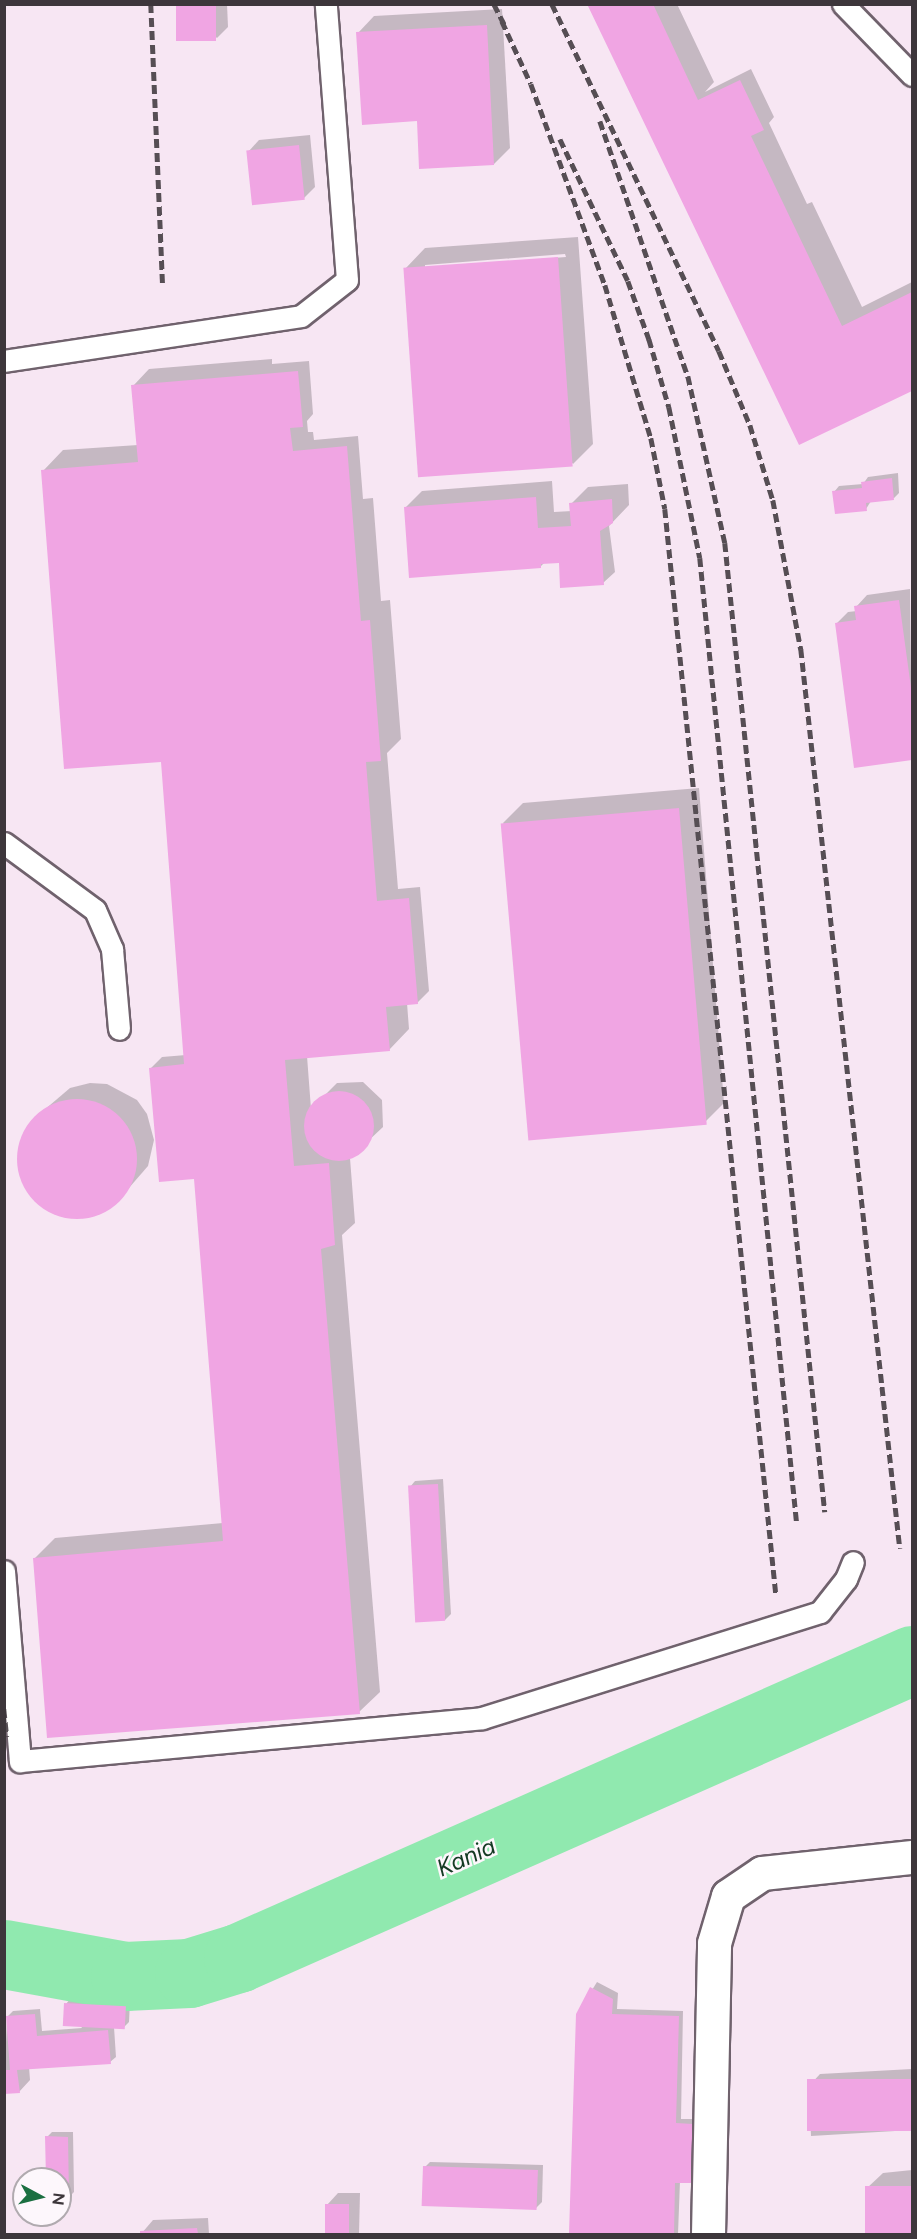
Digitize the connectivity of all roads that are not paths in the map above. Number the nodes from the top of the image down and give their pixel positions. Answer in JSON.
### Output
{"nodes":[{"id":1,"x":326,"y":4,"type":"edge"},
{"id":2,"x":843,"y":4,"type":"edge"},
{"id":3,"x":912,"y":75,"type":"edge"},
{"id":4,"x":4,"y":361,"type":"edge"},
{"id":5,"x":4,"y":843,"type":"edge"},
{"id":6,"x":119,"y":1029,"type":"dead end"},
{"id":7,"x":853,"y":1562,"type":"dead end"},
{"id":8,"x":4,"y":1571,"type":"edge"},
{"id":9,"x":912,"y":1857,"type":"edge"},
{"id":10,"x":708,"y":2235,"type":"edge"}],
"edges":[{"from":1,"to":4,"type":"lane"},
{"from":2,"to":3,"type":"lane"},
{"from":5,"to":6,"type":"lane"},
{"from":7,"to":8,"type":"lane"},
{"from":9,"to":10,"type":"street"}]}
